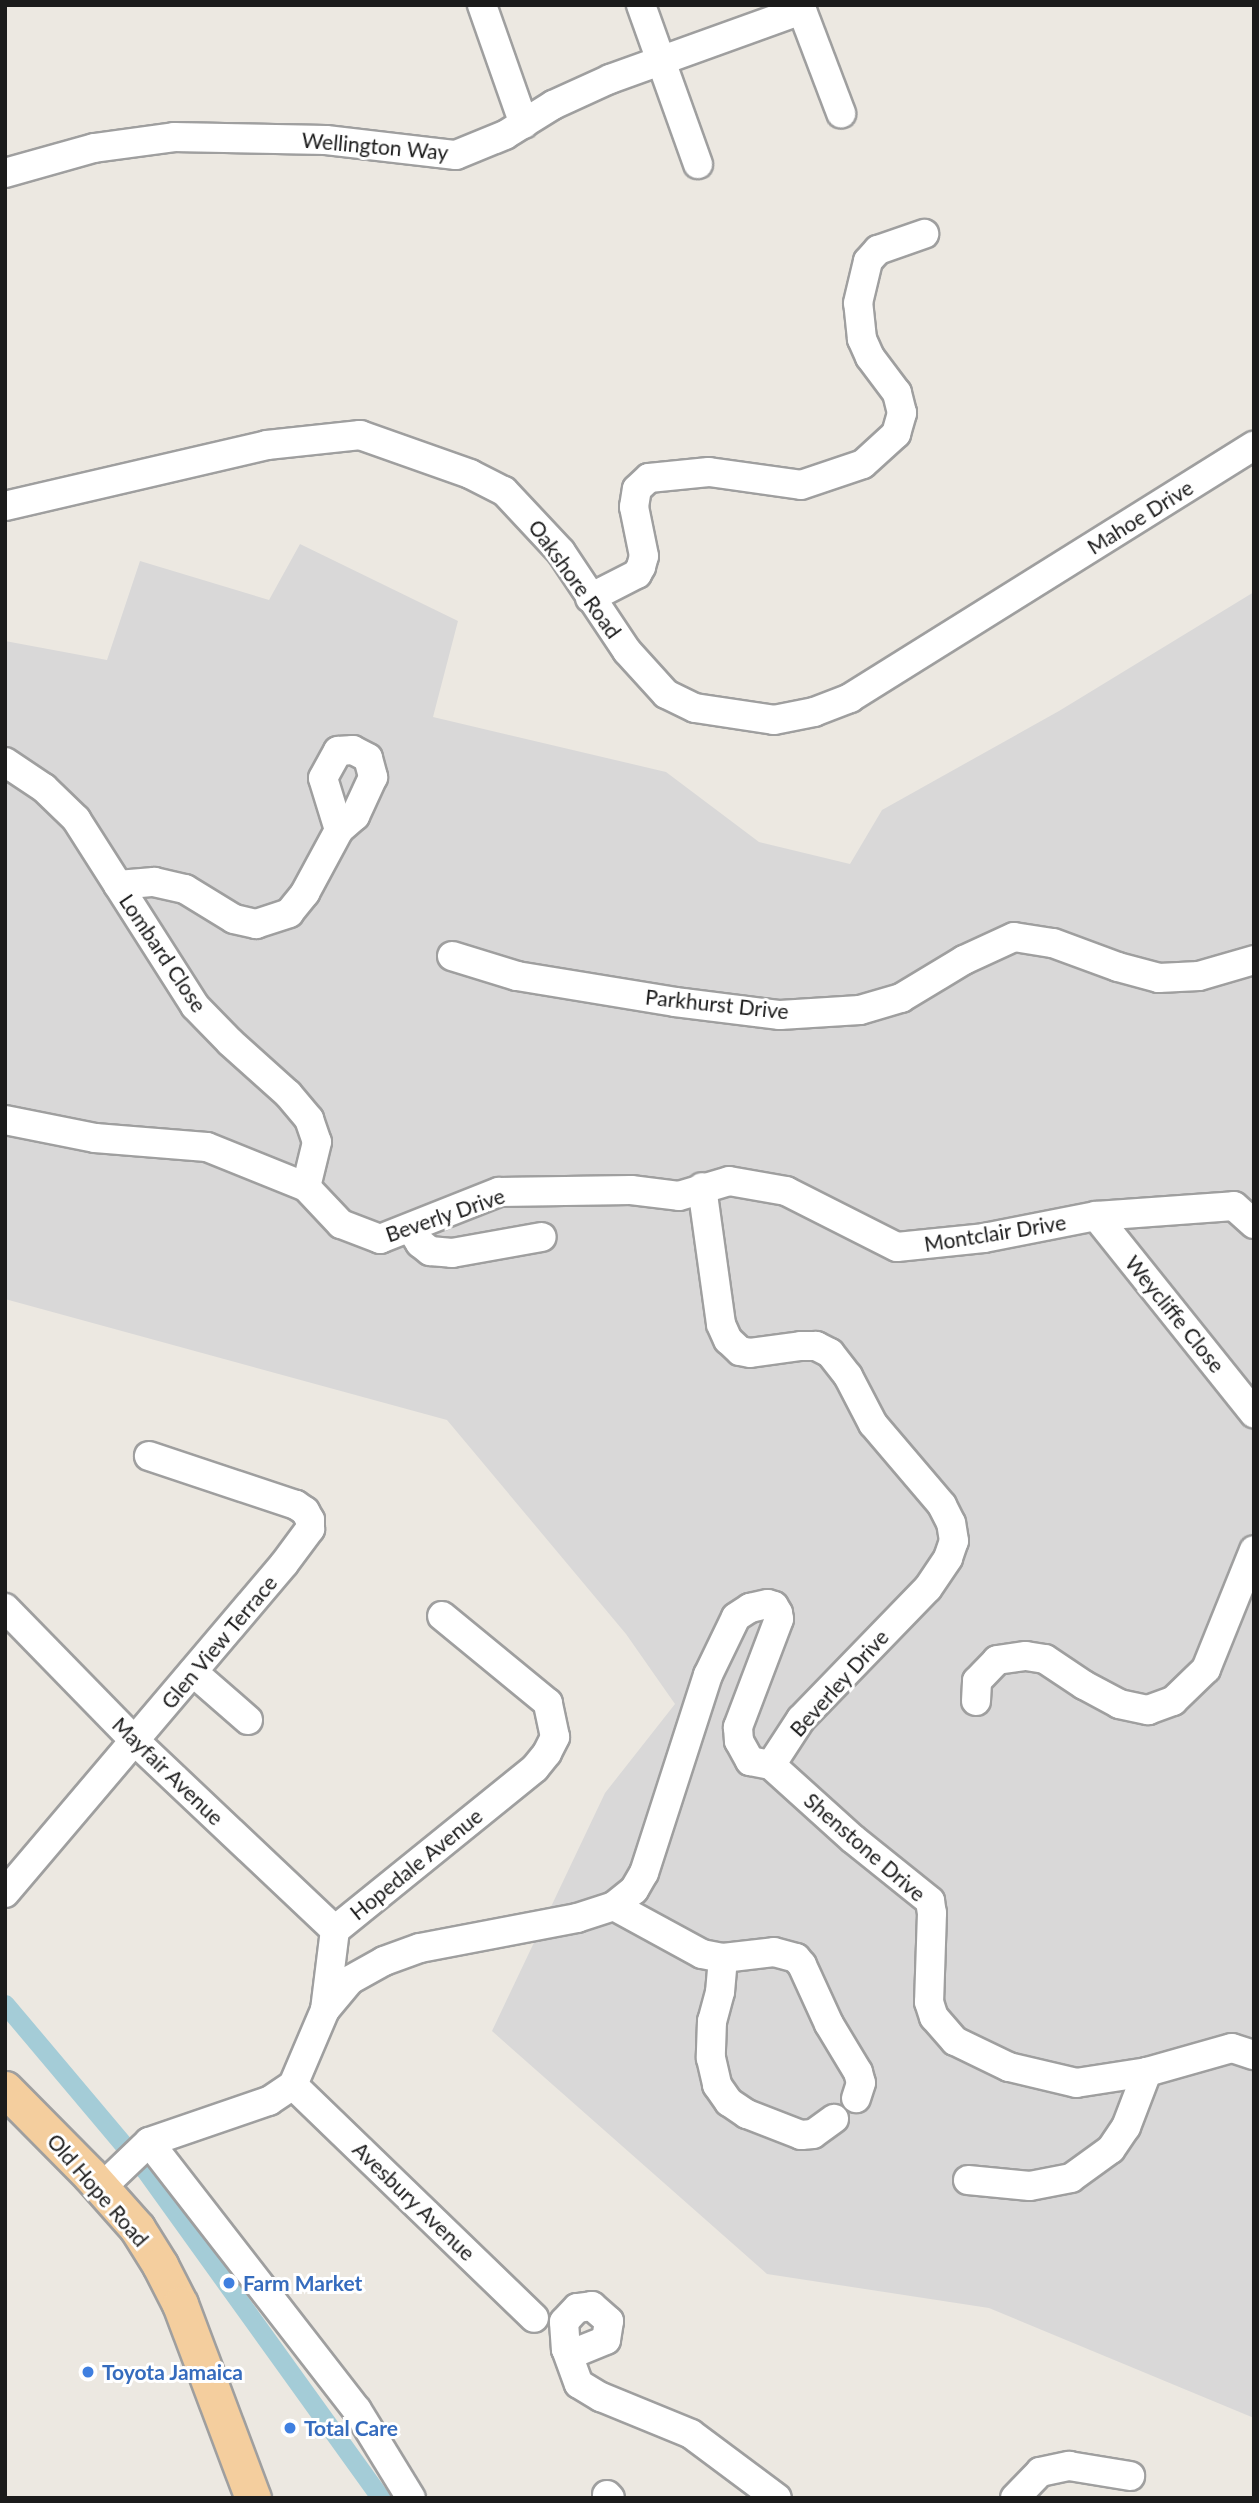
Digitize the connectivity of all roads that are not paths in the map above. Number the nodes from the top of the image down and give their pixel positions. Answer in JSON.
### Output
{"nodes":[{"id":1,"x":482,"y":5,"type":"edge"},
{"id":2,"x":641,"y":5,"type":"edge"},
{"id":3,"x":801,"y":8,"type":"edge"},
{"id":4,"x":662,"y":61,"type":"junction"},
{"id":5,"x":841,"y":113,"type":"dead end"},
{"id":6,"x":524,"y":124,"type":"junction"},
{"id":7,"x":698,"y":164,"type":"dead end"},
{"id":8,"x":5,"y":173,"type":"edge"},
{"id":9,"x":924,"y":234,"type":"dead end"},
{"id":10,"x":1254,"y":446,"type":"edge"},
{"id":11,"x":5,"y":506,"type":"edge"},
{"id":12,"x":1027,"y":587,"type":"joint"},
{"id":13,"x":590,"y":598,"type":"junction"},
{"id":14,"x":5,"y":762,"type":"edge"},
{"id":15,"x":339,"y":830,"type":"dead end"},
{"id":16,"x":118,"y":885,"type":"junction"},
{"id":17,"x":453,"y":956,"type":"dead end"},
{"id":18,"x":1254,"y":960,"type":"edge"},
{"id":19,"x":5,"y":1120,"type":"edge"},
{"id":20,"x":306,"y":1187,"type":"junction"},
{"id":21,"x":702,"y":1187,"type":"junction"},
{"id":22,"x":1247,"y":1210,"type":"edge"},
{"id":23,"x":1096,"y":1216,"type":"junction"},
{"id":24,"x":411,"y":1229,"type":"junction"},
{"id":25,"x":542,"y":1237,"type":"dead end"},
{"id":26,"x":1254,"y":1413,"type":"edge"},
{"id":27,"x":149,"y":1456,"type":"dead end"},
{"id":28,"x":1254,"y":1550,"type":"edge"},
{"id":29,"x":5,"y":1608,"type":"edge"},
{"id":30,"x":442,"y":1616,"type":"dead end"},
{"id":31,"x":193,"y":1672,"type":"junction"},
{"id":32,"x":976,"y":1701,"type":"dead end"},
{"id":33,"x":248,"y":1720,"type":"dead end"},
{"id":34,"x":135,"y":1741,"type":"junction"},
{"id":35,"x":771,"y":1765,"type":"junction"},
{"id":36,"x":5,"y":1893,"type":"edge"},
{"id":37,"x":614,"y":1906,"type":"junction"},
{"id":38,"x":335,"y":1930,"type":"junction"},
{"id":39,"x":723,"y":1958,"type":"junction"},
{"id":40,"x":325,"y":2010,"type":"junction"},
{"id":41,"x":1254,"y":2055,"type":"edge"},
{"id":42,"x":1147,"y":2071,"type":"junction"},
{"id":43,"x":293,"y":2085,"type":"junction"},
{"id":44,"x":5,"y":2089,"type":"edge"},
{"id":45,"x":856,"y":2098,"type":"dead end"},
{"id":46,"x":834,"y":2119,"type":"dead end"},
{"id":47,"x":146,"y":2145,"type":"junction"},
{"id":48,"x":110,"y":2179,"type":"junction"},
{"id":49,"x":968,"y":2180,"type":"dead end"},
{"id":50,"x":534,"y":2318,"type":"dead end"},
{"id":51,"x":566,"y":2349,"type":"dead end"},
{"id":52,"x":1130,"y":2476,"type":"dead end"},
{"id":53,"x":253,"y":2498,"type":"edge"},
{"id":54,"x":411,"y":2498,"type":"edge"},
{"id":55,"x":778,"y":2498,"type":"edge"},
{"id":56,"x":1015,"y":2498,"type":"edge"}],
"edges":[{"from":1,"to":6,"type":"street"},
{"from":2,"to":4,"type":"street"},
{"from":3,"to":4,"type":"street","name":"Wellington Way"},
{"from":3,"to":5,"type":"street"},
{"from":4,"to":6,"type":"street","name":"Wellington Way"},
{"from":4,"to":7,"type":"street"},
{"from":6,"to":8,"type":"street","name":"Wellington Way"},
{"from":9,"to":13,"type":"street"},
{"from":10,"to":12,"type":"street","name":"Mahoe Drive"},
{"from":11,"to":13,"type":"street","name":"Oakshore Road"},
{"from":12,"to":13,"type":"street","name":"Oakshore Road"},
{"from":14,"to":16,"type":"street","name":"Lombard Close"},
{"from":15,"to":16,"type":"street"},
{"from":16,"to":20,"type":"street","name":"Lombard Close"},
{"from":17,"to":18,"type":"street","name":"Parkhurst Drive"},
{"from":19,"to":20,"type":"street","name":"Beverly Drive"},
{"from":20,"to":24,"type":"street","name":"Beverly Drive"},
{"from":21,"to":23,"type":"street","name":"Montclair Drive"},
{"from":21,"to":24,"type":"street","name":"Beverly Drive"},
{"from":21,"to":35,"type":"street","name":"Beverley Drive"},
{"from":22,"to":23,"type":"street","name":"Montclair Drive"},
{"from":23,"to":26,"type":"street","name":"Weycliffe Close"},
{"from":24,"to":25,"type":"street"},
{"from":27,"to":31,"type":"street","name":"Glen View Terrace"},
{"from":28,"to":32,"type":"street"},
{"from":29,"to":34,"type":"street","name":"Mayfair Avenue"},
{"from":30,"to":38,"type":"street","name":"Hopedale Avenue"},
{"from":31,"to":33,"type":"street"},
{"from":31,"to":34,"type":"street","name":"Glen View Terrace"},
{"from":34,"to":36,"type":"street","name":"Glen View Terrace"},
{"from":34,"to":38,"type":"street","name":"Mayfair Avenue"},
{"from":35,"to":37,"type":"street"},
{"from":35,"to":42,"type":"street","name":"Shenstone Drive"},
{"from":37,"to":39,"type":"street"},
{"from":37,"to":40,"type":"street"},
{"from":38,"to":40,"type":"street","name":"Hopedale Avenue"},
{"from":39,"to":45,"type":"street"},
{"from":39,"to":46,"type":"street"},
{"from":40,"to":43,"type":"street","name":"Hopedale Avenue"},
{"from":41,"to":42,"type":"street","name":"Shenstone Drive"},
{"from":42,"to":49,"type":"street"},
{"from":43,"to":47,"type":"street"},
{"from":43,"to":50,"type":"street","name":"Avesbury Avenue"},
{"from":44,"to":48,"type":"main road","name":"Old Hope Road"},
{"from":47,"to":48,"type":"street"},
{"from":47,"to":54,"type":"street"},
{"from":48,"to":53,"type":"main road","name":"Old Hope Road"},
{"from":51,"to":55,"type":"street"},
{"from":52,"to":56,"type":"street"}]}
